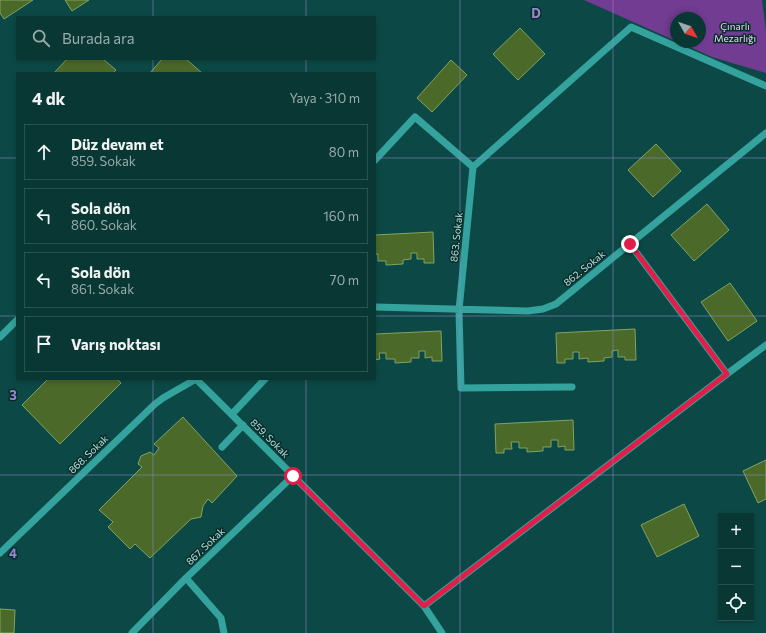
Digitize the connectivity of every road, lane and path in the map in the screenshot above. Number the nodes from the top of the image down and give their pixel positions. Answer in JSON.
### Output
{"nodes":[{"id":1,"x":766,"y":86,"type":"edge"},
{"id":2,"x":766,"y":133,"type":"edge"},
{"id":3,"x":376,"y":159,"type":"edge"},
{"id":4,"x":473,"y":167,"type":"junction"},
{"id":5,"x":630,"y":244,"type":"junction"},
{"id":6,"x":376,"y":307,"type":"edge"},
{"id":7,"x":459,"y":310,"type":"junction"},
{"id":8,"x":16,"y":321,"type":"edge"},
{"id":9,"x":0,"y":337,"type":"edge"},
{"id":10,"x":766,"y":345,"type":"edge"},
{"id":11,"x":727,"y":374,"type":"junction"},
{"id":12,"x":194,"y":380,"type":"edge"},
{"id":13,"x":197,"y":380,"type":"edge"},
{"id":14,"x":264,"y":380,"type":"edge"},
{"id":15,"x":572,"y":387,"type":"dead end"},
{"id":16,"x":232,"y":414,"type":"junction"},
{"id":17,"x":243,"y":425,"type":"junction"},
{"id":18,"x":222,"y":447,"type":"dead end"},
{"id":19,"x":293,"y":476,"type":"junction"},
{"id":20,"x":0,"y":553,"type":"edge"},
{"id":21,"x":186,"y":578,"type":"junction"},
{"id":22,"x":424,"y":606,"type":"junction"},
{"id":23,"x":132,"y":633,"type":"edge"},
{"id":24,"x":224,"y":633,"type":"edge"},
{"id":25,"x":442,"y":633,"type":"edge"}],
"edges":[{"from":1,"to":4,"type":"street"},
{"from":2,"to":5,"type":"street","name":"862. Sokak"},
{"from":3,"to":4,"type":"street"},
{"from":4,"to":7,"type":"street","name":"863. Sokak"},
{"from":5,"to":7,"type":"street","name":"862. Sokak"},
{"from":5,"to":11,"type":"street"},
{"from":6,"to":7,"type":"street","name":"862. Sokak"},
{"from":7,"to":15,"type":"street","name":"863. Sokak"},
{"from":8,"to":9,"type":"street"},
{"from":10,"to":11,"type":"street"},
{"from":11,"to":22,"type":"street"},
{"from":12,"to":20,"type":"street","name":"868. Sokak"},
{"from":13,"to":16,"type":"street","name":"859. Sokak"},
{"from":14,"to":16,"type":"street"},
{"from":16,"to":17,"type":"street","name":"859. Sokak"},
{"from":17,"to":18,"type":"street"},
{"from":17,"to":19,"type":"street","name":"859. Sokak"},
{"from":19,"to":21,"type":"street","name":"867. Sokak"},
{"from":19,"to":22,"type":"street","name":"859. Sokak"},
{"from":21,"to":23,"type":"street","name":"867. Sokak"},
{"from":21,"to":24,"type":"street"},
{"from":22,"to":25,"type":"street","name":"859. Sokak"}]}
